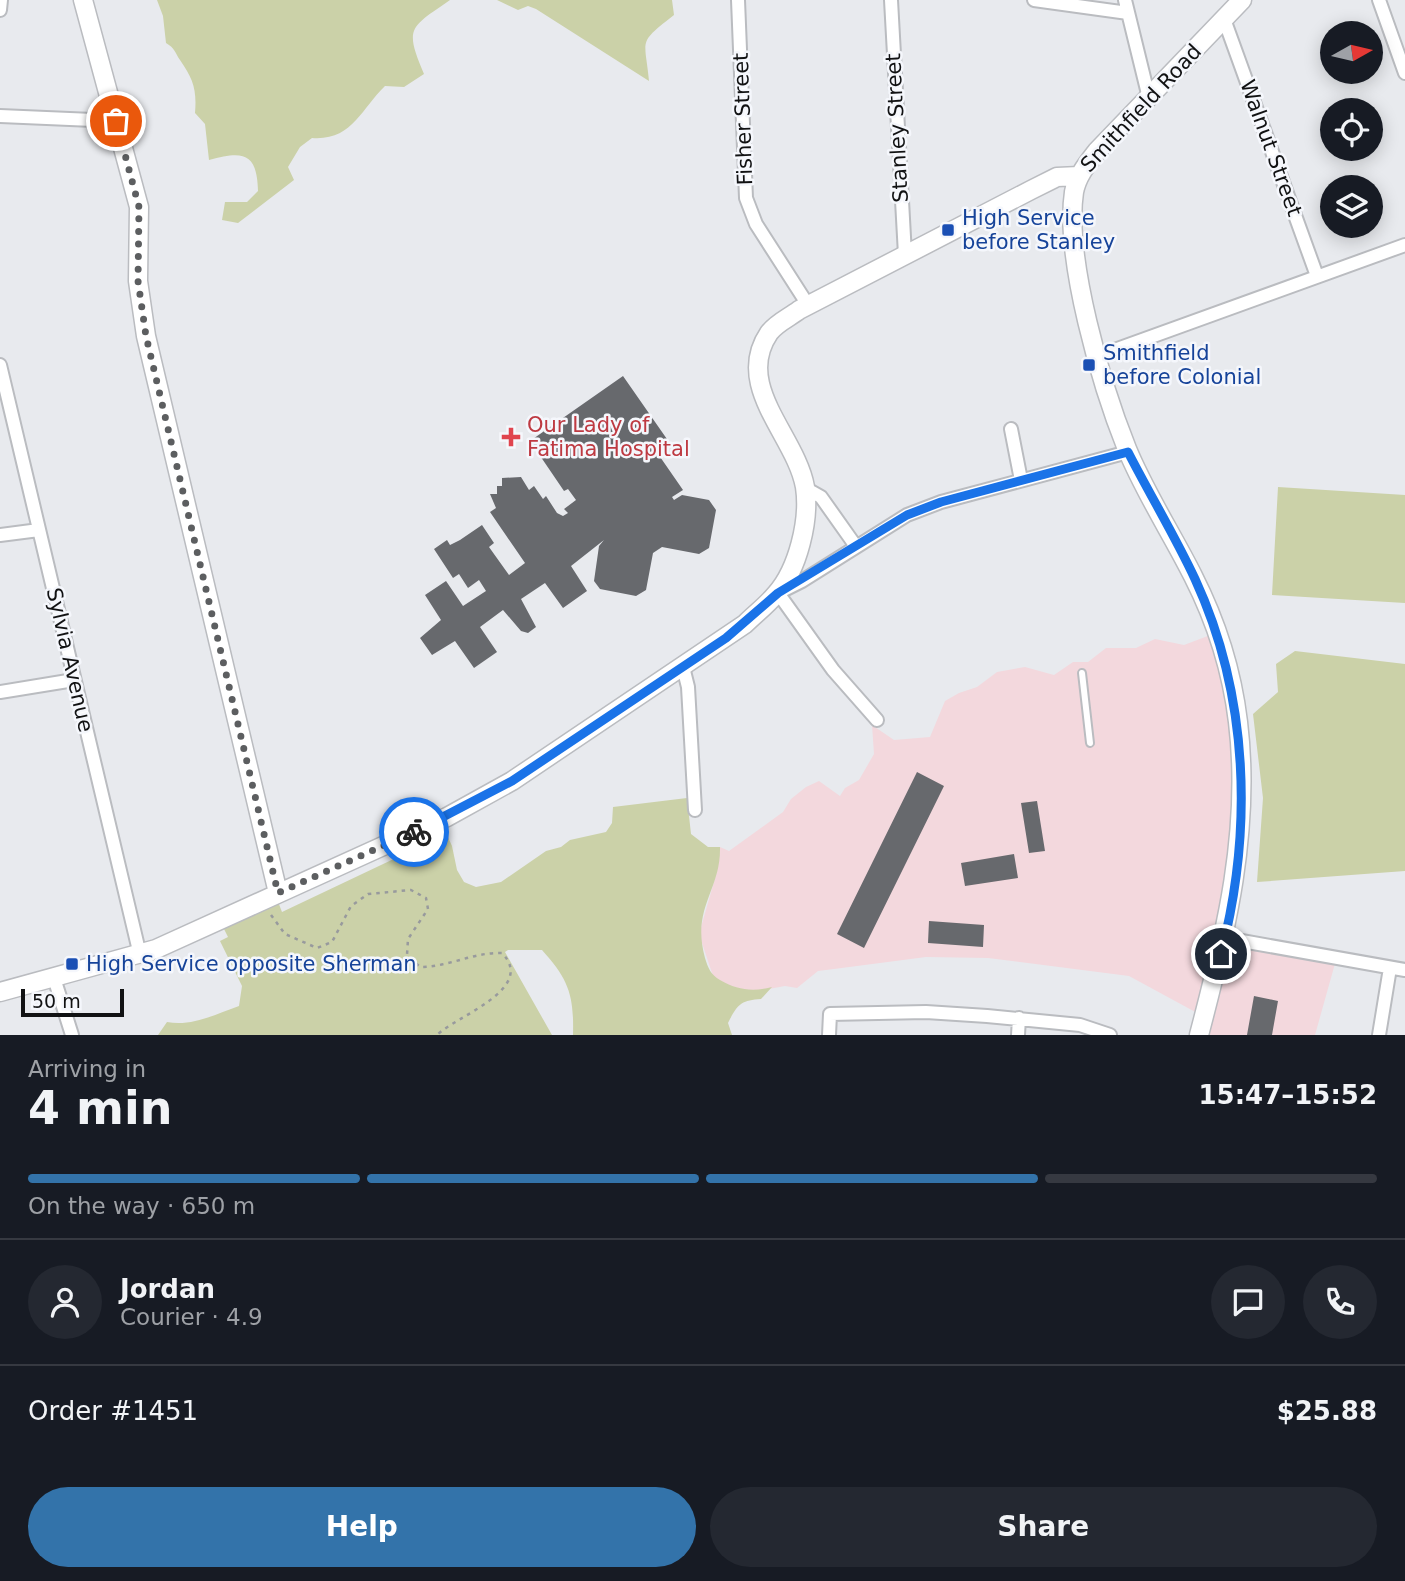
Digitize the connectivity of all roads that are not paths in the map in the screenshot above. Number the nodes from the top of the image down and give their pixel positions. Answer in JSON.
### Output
{"nodes":[{"id":1,"x":2,"y":0,"type":"edge"},
{"id":2,"x":83,"y":0,"type":"edge"},
{"id":3,"x":738,"y":0,"type":"edge"},
{"id":4,"x":891,"y":0,"type":"edge"},
{"id":5,"x":1034,"y":0,"type":"edge"},
{"id":6,"x":1242,"y":0,"type":"edge"},
{"id":7,"x":1379,"y":0,"type":"edge"},
{"id":8,"x":1127,"y":6,"type":"edge"},
{"id":9,"x":0,"y":10,"type":"edge"},
{"id":10,"x":1224,"y":19,"type":"junction"},
{"id":11,"x":1405,"y":73,"type":"edge"},
{"id":12,"x":1149,"y":97,"type":"junction"},
{"id":13,"x":0,"y":116,"type":"edge"},
{"id":14,"x":116,"y":121,"type":"junction"},
{"id":15,"x":1079,"y":176,"type":"junction"},
{"id":16,"x":1405,"y":244,"type":"edge"},
{"id":17,"x":905,"y":256,"type":"junction"},
{"id":18,"x":1317,"y":276,"type":"junction"},
{"id":19,"x":808,"y":305,"type":"junction"},
{"id":20,"x":1098,"y":356,"type":"junction"},
{"id":21,"x":0,"y":367,"type":"edge"},
{"id":22,"x":1012,"y":429,"type":"dead end"},
{"id":23,"x":1128,"y":452,"type":"junction"},
{"id":24,"x":1021,"y":480,"type":"junction"},
{"id":25,"x":805,"y":488,"type":"junction"},
{"id":26,"x":39,"y":530,"type":"junction"},
{"id":27,"x":0,"y":535,"type":"edge"},
{"id":28,"x":855,"y":545,"type":"junction"},
{"id":29,"x":778,"y":593,"type":"junction"},
{"id":30,"x":683,"y":667,"type":"junction"},
{"id":31,"x":1082,"y":673,"type":"dead end"},
{"id":32,"x":75,"y":680,"type":"junction"},
{"id":33,"x":0,"y":692,"type":"edge"},
{"id":34,"x":877,"y":720,"type":"dead end"},
{"id":35,"x":1090,"y":743,"type":"dead end"},
{"id":36,"x":695,"y":810,"type":"dead end"},
{"id":37,"x":278,"y":893,"type":"junction"},
{"id":38,"x":1225,"y":938,"type":"junction"},
{"id":39,"x":140,"y":955,"type":"junction"},
{"id":40,"x":1390,"y":968,"type":"junction"},
{"id":41,"x":1405,"y":970,"type":"edge"},
{"id":42,"x":54,"y":978,"type":"junction"},
{"id":43,"x":0,"y":992,"type":"edge"},
{"id":44,"x":1019,"y":1018,"type":"junction"},
{"id":45,"x":72,"y":1035,"type":"edge"},
{"id":46,"x":829,"y":1035,"type":"edge"},
{"id":47,"x":1018,"y":1035,"type":"edge"},
{"id":48,"x":1110,"y":1035,"type":"edge"},
{"id":49,"x":1199,"y":1035,"type":"edge"},
{"id":50,"x":1379,"y":1035,"type":"edge"}],
"edges":[{"from":1,"to":9,"type":"street"},
{"from":2,"to":14,"type":"main road"},
{"from":3,"to":19,"type":"street","name":"Fisher Street"},
{"from":4,"to":17,"type":"street","name":"Stanley Street"},
{"from":5,"to":8,"type":"street"},
{"from":6,"to":10,"type":"main road","name":"Smithfield Road"},
{"from":7,"to":11,"type":"street"},
{"from":8,"to":12,"type":"street"},
{"from":10,"to":12,"type":"main road","name":"Smithfield Road"},
{"from":10,"to":18,"type":"street","name":"Walnut Street"},
{"from":12,"to":15,"type":"main road","name":"Smithfield Road"},
{"from":13,"to":14,"type":"street"},
{"from":14,"to":37,"type":"main road"},
{"from":15,"to":17,"type":"main road"},
{"from":15,"to":20,"type":"main road","name":"Smithfield Road"},
{"from":16,"to":18,"type":"street"},
{"from":17,"to":19,"type":"main road"},
{"from":18,"to":20,"type":"street"},
{"from":19,"to":25,"type":"main road"},
{"from":20,"to":23,"type":"main road","name":"Smithfield Road"},
{"from":21,"to":26,"type":"street","name":"Sylvia Avenue"},
{"from":22,"to":24,"type":"street"},
{"from":23,"to":24,"type":"street"},
{"from":23,"to":38,"type":"main road","name":"Smithfield Road"},
{"from":24,"to":28,"type":"street"},
{"from":25,"to":28,"type":"street"},
{"from":25,"to":29,"type":"main road"},
{"from":26,"to":27,"type":"street"},
{"from":26,"to":32,"type":"street","name":"Sylvia Avenue"},
{"from":28,"to":29,"type":"street"},
{"from":29,"to":30,"type":"main road"},
{"from":29,"to":34,"type":"street"},
{"from":30,"to":36,"type":"street"},
{"from":30,"to":37,"type":"main road"},
{"from":31,"to":35,"type":"lane"},
{"from":32,"to":33,"type":"street"},
{"from":32,"to":39,"type":"street","name":"Sylvia Avenue"},
{"from":37,"to":39,"type":"main road"},
{"from":38,"to":40,"type":"street"},
{"from":38,"to":49,"type":"main road","name":"Smithfield Road"},
{"from":39,"to":42,"type":"main road"},
{"from":40,"to":41,"type":"street"},
{"from":40,"to":50,"type":"street"},
{"from":42,"to":43,"type":"main road"},
{"from":42,"to":45,"type":"street"},
{"from":44,"to":46,"type":"street"},
{"from":44,"to":47,"type":"street"},
{"from":44,"to":48,"type":"street"}]}
